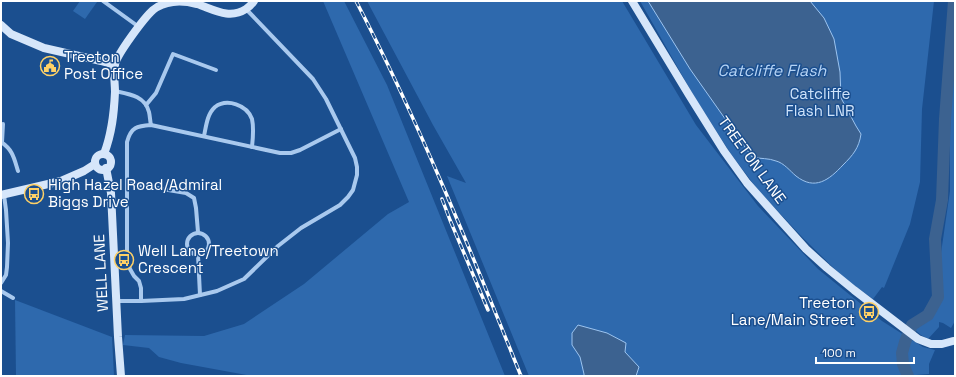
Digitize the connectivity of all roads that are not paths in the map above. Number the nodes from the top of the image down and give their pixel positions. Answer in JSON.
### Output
{"nodes":[{"id":1,"x":103,"y":1,"type":"edge"},
{"id":2,"x":254,"y":1,"type":"edge"},
{"id":3,"x":632,"y":1,"type":"edge"},
{"id":4,"x":246,"y":9,"type":"junction"},
{"id":5,"x":1,"y":25,"type":"edge"},
{"id":6,"x":139,"y":27,"type":"junction"},
{"id":7,"x":115,"y":65,"type":"junction"},
{"id":8,"x":216,"y":70,"type":"dead end"},
{"id":9,"x":115,"y":91,"type":"junction"},
{"id":10,"x":146,"y":105,"type":"junction"},
{"id":11,"x":3,"y":124,"type":"dead end"},
{"id":12,"x":151,"y":125,"type":"junction"},
{"id":13,"x":341,"y":129,"type":"junction"},
{"id":14,"x":204,"y":136,"type":"junction"},
{"id":15,"x":1,"y":142,"type":"edge"},
{"id":16,"x":252,"y":147,"type":"junction"},
{"id":17,"x":104,"y":154,"type":"junction"},
{"id":18,"x":95,"y":164,"type":"junction"},
{"id":19,"x":106,"y":168,"type":"junction"},
{"id":20,"x":18,"y":172,"type":"dead end"},
{"id":21,"x":127,"y":183,"type":"junction"},
{"id":22,"x":3,"y":195,"type":"edge"},
{"id":23,"x":198,"y":232,"type":"junction"},
{"id":24,"x":198,"y":255,"type":"junction"},
{"id":25,"x":1,"y":283,"type":"edge"},
{"id":26,"x":1,"y":291,"type":"edge"},
{"id":27,"x":200,"y":295,"type":"junction"},
{"id":28,"x":13,"y":298,"type":"dead end"},
{"id":29,"x":117,"y":301,"type":"junction"},
{"id":30,"x":141,"y":301,"type":"junction"},
{"id":31,"x":954,"y":339,"type":"edge"},
{"id":32,"x":121,"y":376,"type":"edge"}],
"edges":[{"from":1,"to":6,"type":"street"},
{"from":2,"to":4,"type":"main road"},
{"from":3,"to":31,"type":"main road","name":"TREETON LANE"},
{"from":4,"to":6,"type":"main road"},
{"from":4,"to":13,"type":"street"},
{"from":5,"to":7,"type":"main road"},
{"from":6,"to":7,"type":"main road"},
{"from":7,"to":9,"type":"main road"},
{"from":8,"to":10,"type":"street"},
{"from":9,"to":10,"type":"street"},
{"from":9,"to":17,"type":"main road"},
{"from":10,"to":12,"type":"street"},
{"from":11,"to":15,"type":"street"},
{"from":12,"to":14,"type":"street"},
{"from":12,"to":21,"type":"street"},
{"from":13,"to":16,"type":"street"},
{"from":13,"to":27,"type":"street"},
{"from":14,"to":16,"type":"street"},
{"from":14,"to":16,"type":"street"},
{"from":15,"to":20,"type":"street"},
{"from":17,"to":18,"type":"main road"},
{"from":17,"to":19,"type":"main road"},
{"from":18,"to":19,"type":"main road"},
{"from":18,"to":22,"type":"main road"},
{"from":19,"to":29,"type":"main road","name":"WELL LANE"},
{"from":21,"to":23,"type":"street"},
{"from":21,"to":30,"type":"street"},
{"from":22,"to":25,"type":"street"},
{"from":23,"to":24,"type":"street"},
{"from":23,"to":24,"type":"street"},
{"from":24,"to":27,"type":"street"},
{"from":26,"to":28,"type":"street"},
{"from":27,"to":30,"type":"street"},
{"from":29,"to":30,"type":"street"},
{"from":29,"to":32,"type":"main road","name":"WELL LANE"}]}
